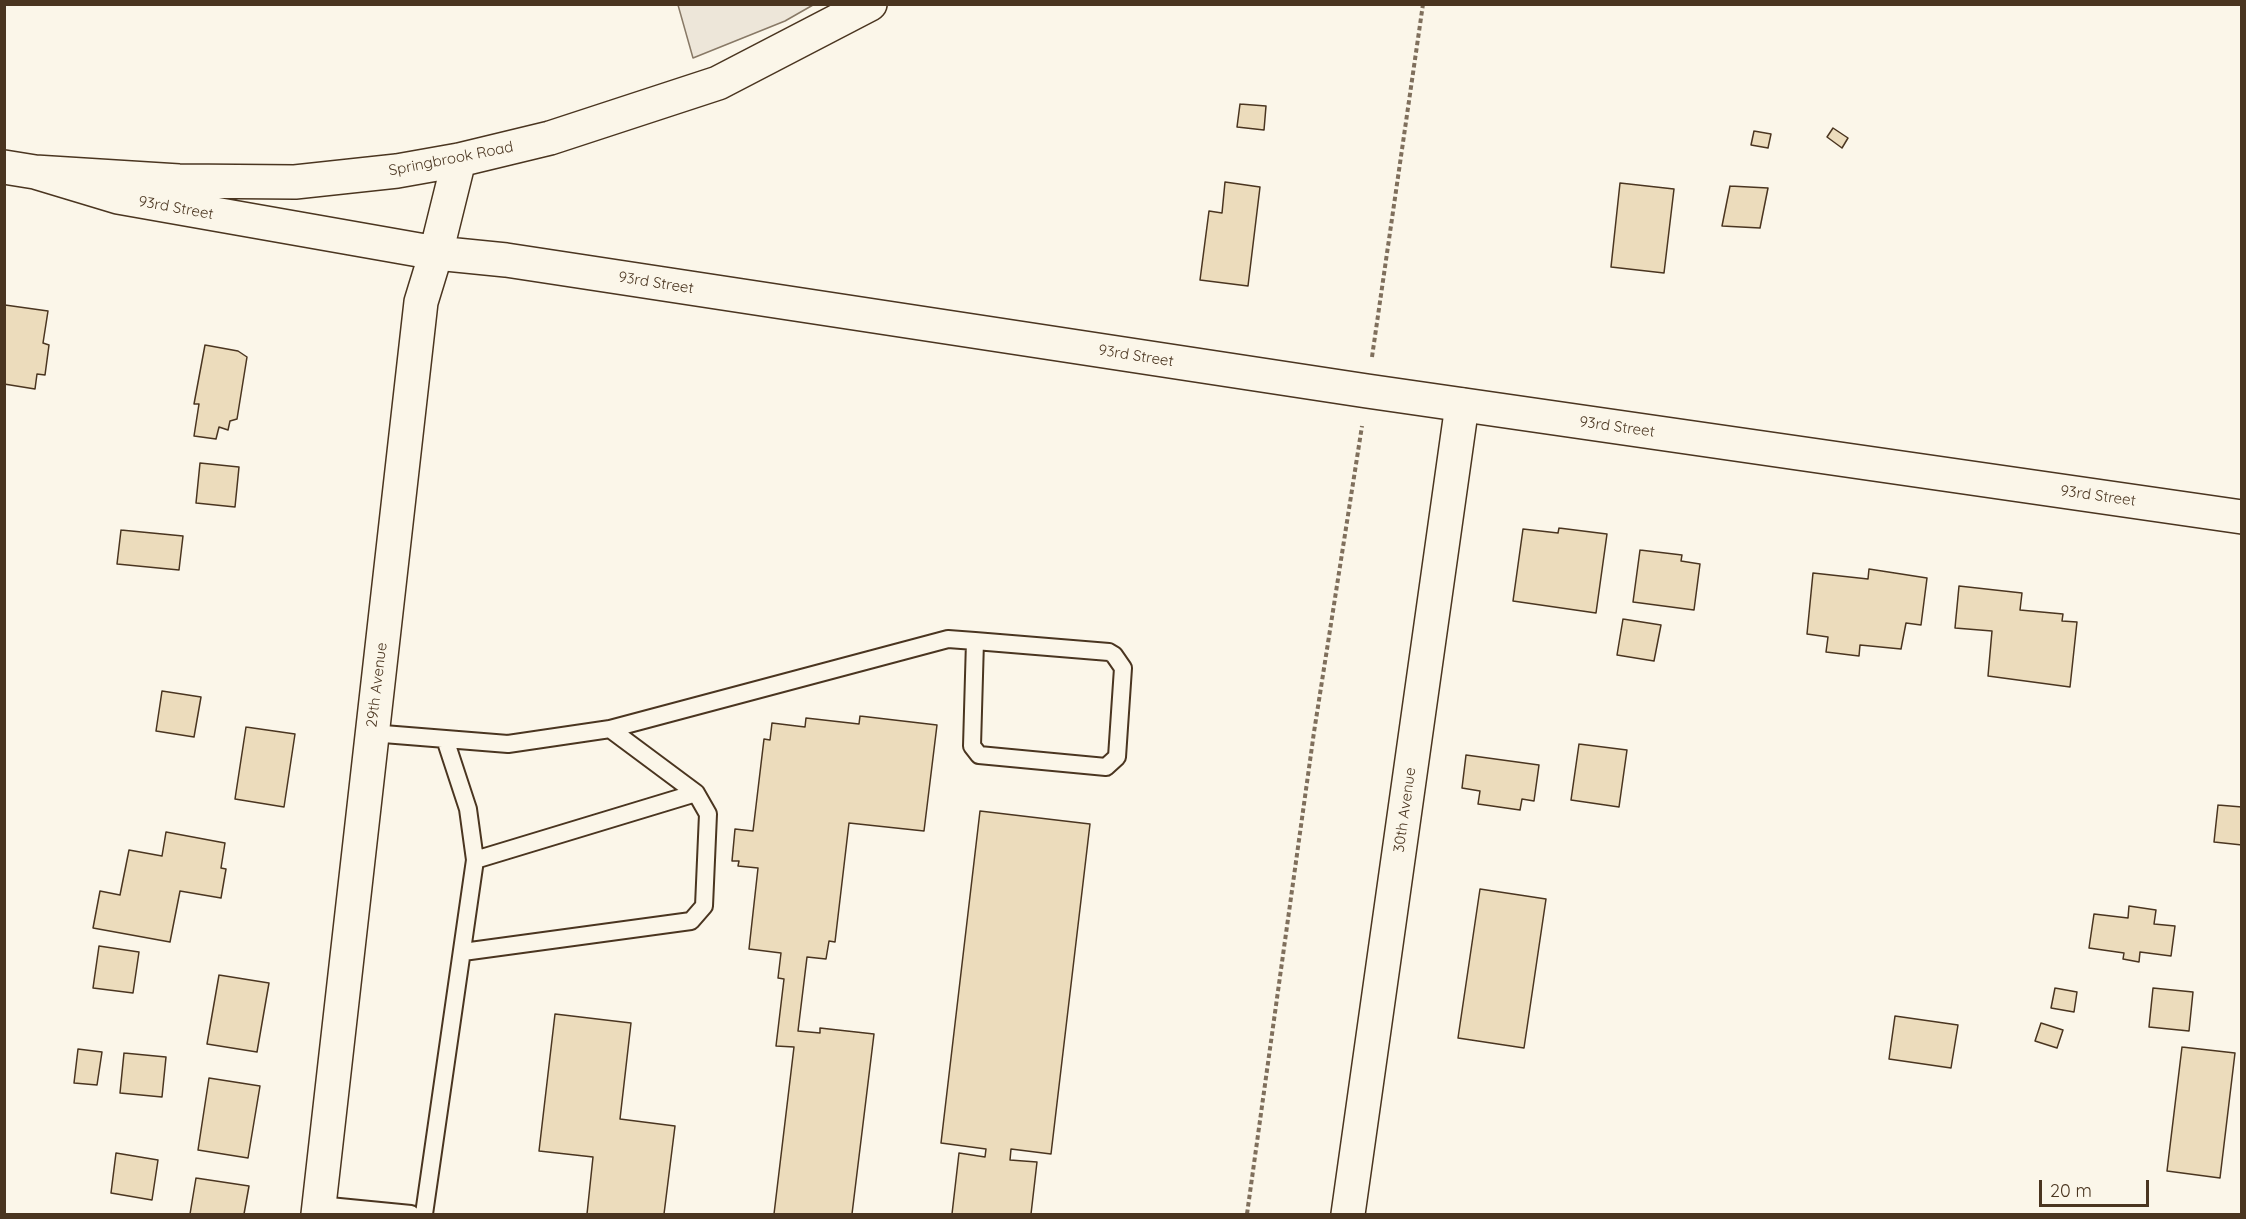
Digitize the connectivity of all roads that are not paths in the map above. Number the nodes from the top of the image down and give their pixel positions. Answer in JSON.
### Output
{"nodes":[{"id":1,"x":870,"y":4,"type":"edge"},
{"id":2,"x":459,"y":160,"type":"junction"},
{"id":3,"x":20,"y":170,"type":"edge"},
{"id":4,"x":436,"y":253,"type":"junction"},
{"id":5,"x":1462,"y":405,"type":"junction"},
{"id":6,"x":2241,"y":517,"type":"edge"},
{"id":7,"x":975,"y":641,"type":"junction"},
{"id":8,"x":610,"y":729,"type":"junction"},
{"id":9,"x":371,"y":733,"type":"junction"},
{"id":10,"x":445,"y":739,"type":"junction"},
{"id":11,"x":696,"y":793,"type":"junction"},
{"id":12,"x":475,"y":860,"type":"junction"},
{"id":13,"x":463,"y":952,"type":"junction"},
{"id":14,"x":318,"y":1210,"type":"edge"},
{"id":15,"x":411,"y":1215,"type":"edge"},
{"id":16,"x":424,"y":1215,"type":"edge"},
{"id":17,"x":1348,"y":1215,"type":"edge"}],
"edges":[{"from":1,"to":2,"type":"street","name":"Springbrook Road"},
{"from":2,"to":3,"type":"street","name":"Springbrook Road"},
{"from":2,"to":4,"type":"street","name":"29th Avenue"},
{"from":3,"to":4,"type":"street","name":"93rd Street"},
{"from":4,"to":5,"type":"street","name":"93rd Street"},
{"from":4,"to":9,"type":"street","name":"29th Avenue"},
{"from":5,"to":6,"type":"street","name":"93rd Street"},
{"from":5,"to":17,"type":"street","name":"30th Avenue"},
{"from":7,"to":7,"type":"lane"},
{"from":7,"to":8,"type":"lane"},
{"from":8,"to":10,"type":"lane"},
{"from":8,"to":11,"type":"lane"},
{"from":9,"to":10,"type":"lane"},
{"from":9,"to":14,"type":"street","name":"29th Avenue"},
{"from":10,"to":12,"type":"lane"},
{"from":11,"to":12,"type":"lane"},
{"from":11,"to":13,"type":"lane"},
{"from":12,"to":13,"type":"lane"},
{"from":13,"to":16,"type":"lane"},
{"from":14,"to":15,"type":"lane"}]}
